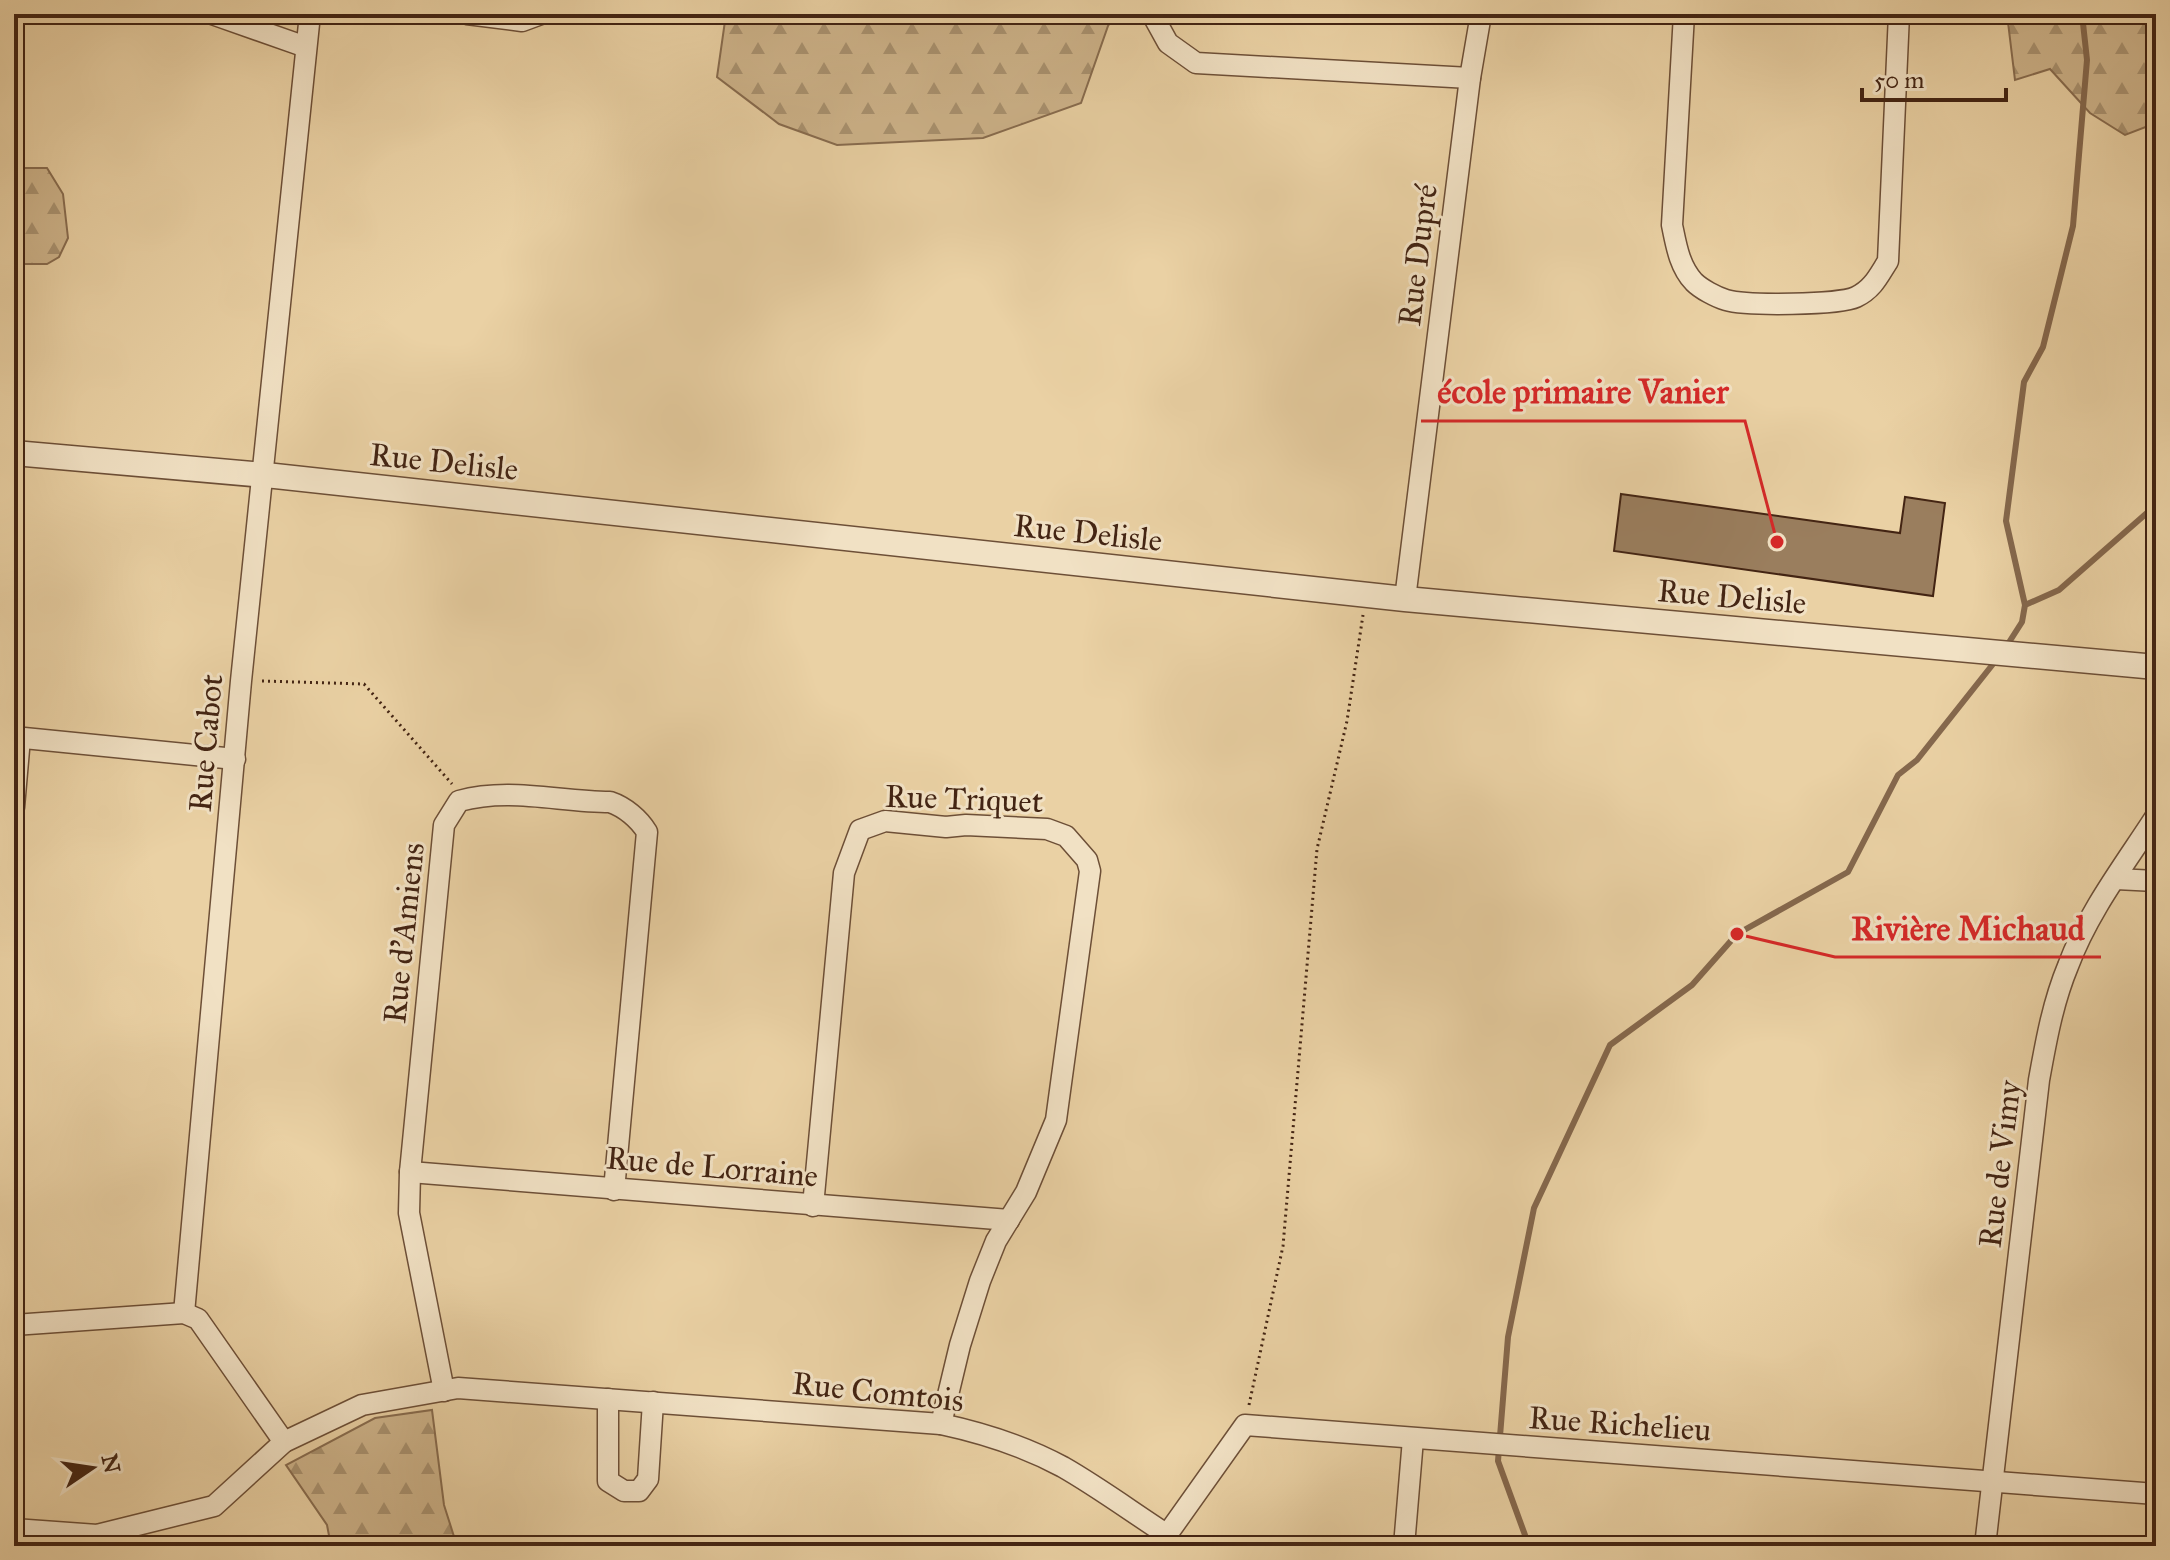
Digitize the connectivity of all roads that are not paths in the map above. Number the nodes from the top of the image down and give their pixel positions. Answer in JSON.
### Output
{"nodes":[{"id":1,"x":212,"y":14,"type":"edge"},
{"id":2,"x":310,"y":14,"type":"edge"},
{"id":3,"x":467,"y":14,"type":"edge"},
{"id":4,"x":541,"y":14,"type":"edge"},
{"id":5,"x":1152,"y":14,"type":"edge"},
{"id":6,"x":1481,"y":14,"type":"edge"},
{"id":7,"x":1684,"y":14,"type":"edge"},
{"id":8,"x":1899,"y":14,"type":"edge"},
{"id":9,"x":306,"y":47,"type":"junction"},
{"id":10,"x":1470,"y":78,"type":"junction"},
{"id":11,"x":14,"y":453,"type":"edge"},
{"id":12,"x":263,"y":476,"type":"junction"},
{"id":13,"x":1405,"y":599,"type":"junction"},
{"id":14,"x":2156,"y":667,"type":"edge"},
{"id":15,"x":17,"y":737,"type":"edge"},
{"id":16,"x":235,"y":759,"type":"junction"},
{"id":17,"x":14,"y":807,"type":"edge"},
{"id":18,"x":2156,"y":816,"type":"edge"},
{"id":19,"x":2116,"y":879,"type":"junction"},
{"id":20,"x":2156,"y":881,"type":"edge"},
{"id":21,"x":410,"y":1172,"type":"junction"},
{"id":22,"x":614,"y":1190,"type":"junction"},
{"id":23,"x":813,"y":1206,"type":"junction"},
{"id":24,"x":1009,"y":1220,"type":"junction"},
{"id":25,"x":184,"y":1313,"type":"junction"},
{"id":26,"x":14,"y":1325,"type":"edge"},
{"id":27,"x":444,"y":1391,"type":"junction"},
{"id":28,"x":608,"y":1399,"type":"junction"},
{"id":29,"x":653,"y":1402,"type":"junction"},
{"id":30,"x":941,"y":1424,"type":"junction"},
{"id":31,"x":1413,"y":1439,"type":"junction"},
{"id":32,"x":284,"y":1442,"type":"junction"},
{"id":33,"x":1992,"y":1480,"type":"junction"},
{"id":34,"x":2156,"y":1494,"type":"edge"},
{"id":35,"x":14,"y":1529,"type":"edge"},
{"id":36,"x":1162,"y":1540,"type":"edge"},
{"id":37,"x":1404,"y":1546,"type":"edge"},
{"id":38,"x":1985,"y":1546,"type":"edge"}],
"edges":[{"from":1,"to":9,"type":"street"},
{"from":2,"to":9,"type":"street","name":"Rue Cabot"},
{"from":3,"to":4,"type":"street"},
{"from":5,"to":10,"type":"street"},
{"from":6,"to":10,"type":"street","name":"Rue Dupré"},
{"from":7,"to":8,"type":"street"},
{"from":9,"to":12,"type":"street","name":"Rue Cabot"},
{"from":10,"to":13,"type":"street","name":"Rue Dupré"},
{"from":11,"to":12,"type":"street","name":"Rue Delisle"},
{"from":12,"to":13,"type":"street","name":"Rue Delisle"},
{"from":12,"to":16,"type":"street","name":"Rue Cabot"},
{"from":13,"to":14,"type":"street","name":"Rue Delisle"},
{"from":15,"to":16,"type":"street"},
{"from":15,"to":17,"type":"street"},
{"from":16,"to":25,"type":"street","name":"Rue Cabot"},
{"from":18,"to":19,"type":"street","name":"Rue de Vimy"},
{"from":19,"to":20,"type":"street"},
{"from":19,"to":33,"type":"street","name":"Rue de Vimy"},
{"from":21,"to":22,"type":"street","name":"Rue de Lorraine"},
{"from":21,"to":22,"type":"street","name":"Rue d'Amiens"},
{"from":21,"to":27,"type":"street","name":"Rue d'Amiens"},
{"from":22,"to":23,"type":"street","name":"Rue de Lorraine"},
{"from":23,"to":24,"type":"street","name":"Rue de Lorraine"},
{"from":23,"to":24,"type":"street","name":"Rue Triquet"},
{"from":24,"to":30,"type":"street","name":"Rue Triquet"},
{"from":25,"to":26,"type":"street"},
{"from":25,"to":32,"type":"street"},
{"from":27,"to":28,"type":"street","name":"Rue Comtois"},
{"from":27,"to":32,"type":"street","name":"Rue Comtois"},
{"from":28,"to":29,"type":"street","name":"Rue Comtois"},
{"from":28,"to":29,"type":"street"},
{"from":29,"to":30,"type":"street","name":"Rue Comtois"},
{"from":30,"to":36,"type":"street","name":"Rue Comtois"},
{"from":31,"to":33,"type":"street","name":"Rue Richelieu"},
{"from":31,"to":36,"type":"street","name":"Rue Richelieu"},
{"from":31,"to":37,"type":"street"},
{"from":32,"to":35,"type":"street","name":"Rue Comtois"},
{"from":33,"to":34,"type":"street","name":"Rue Richelieu"},
{"from":33,"to":38,"type":"street","name":"Rue de Vimy"}]}
